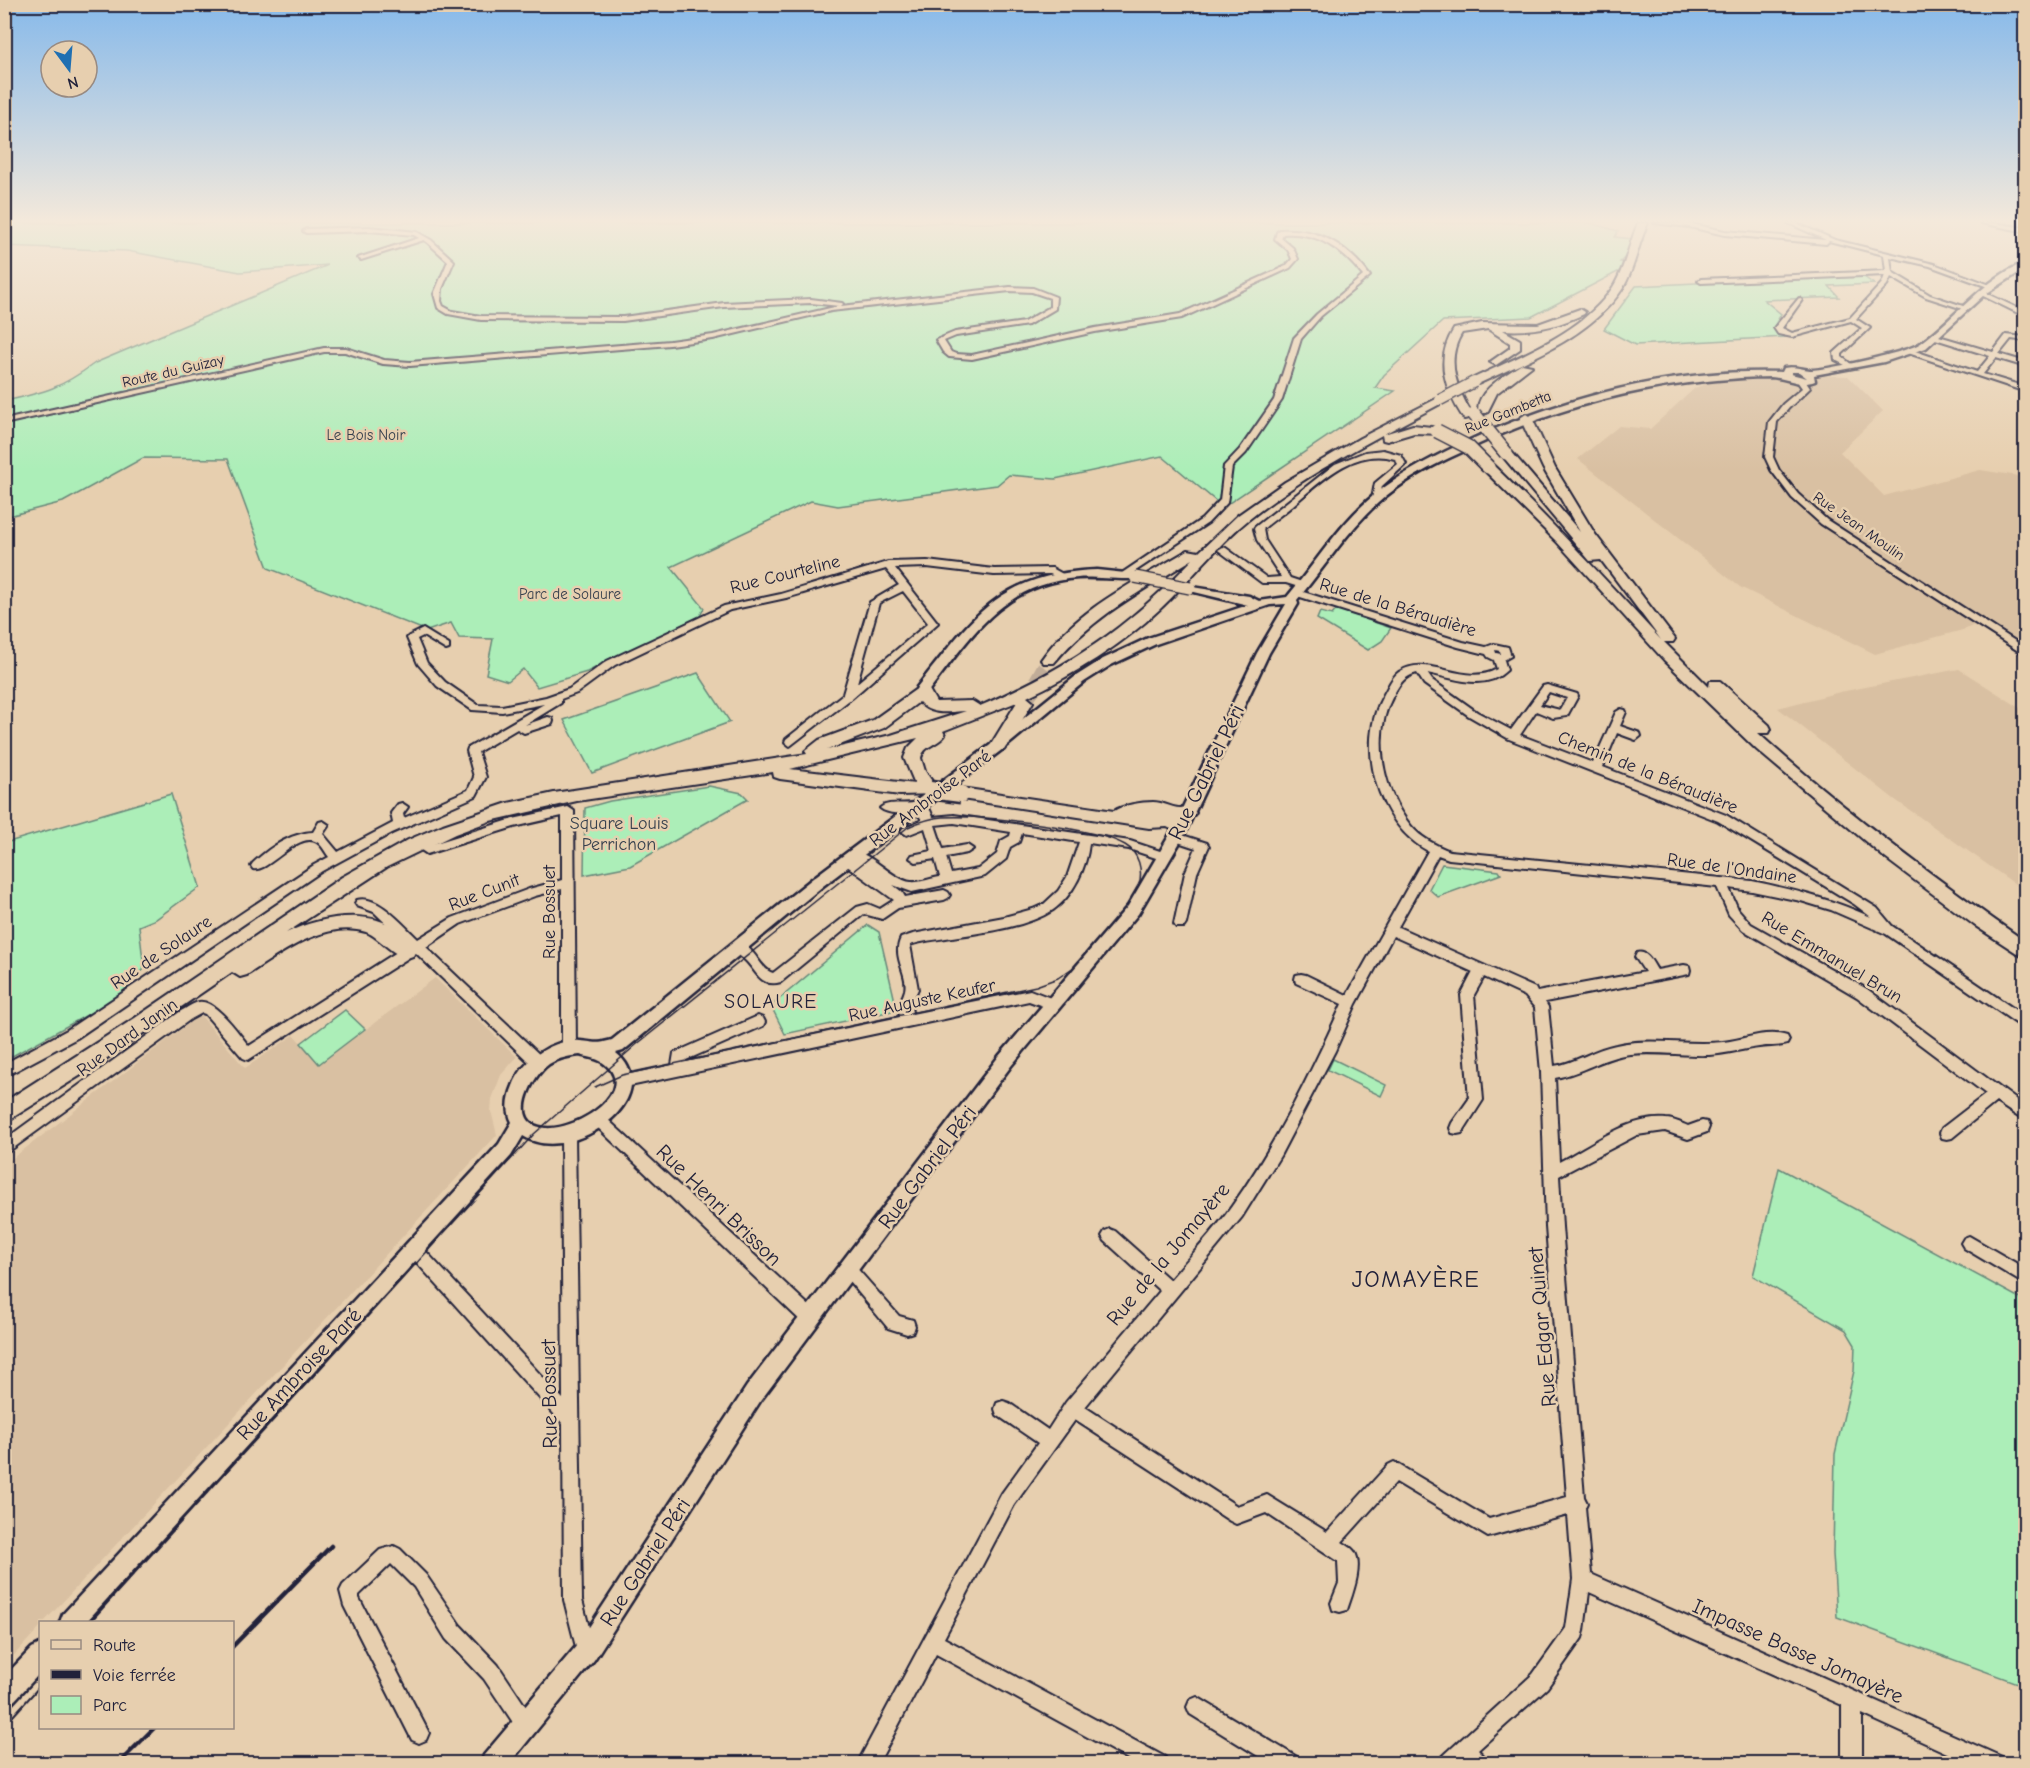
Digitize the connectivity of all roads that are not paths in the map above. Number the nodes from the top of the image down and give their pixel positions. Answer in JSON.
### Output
{"nodes":[{"id":1,"x":440,"y":306,"type":"edge"},
{"id":2,"x":721,"y":306,"type":"edge"},
{"id":3,"x":846,"y":306,"type":"edge"},
{"id":4,"x":850,"y":306,"type":"junction"},
{"id":5,"x":855,"y":306,"type":"edge"},
{"id":6,"x":1053,"y":306,"type":"edge"},
{"id":7,"x":1205,"y":306,"type":"edge"},
{"id":8,"x":1331,"y":306,"type":"edge"},
{"id":9,"x":1599,"y":306,"type":"edge"},
{"id":10,"x":1795,"y":306,"type":"edge"},
{"id":11,"x":1865,"y":306,"type":"edge"},
{"id":12,"x":1958,"y":306,"type":"edge"},
{"id":13,"x":2006,"y":306,"type":"edge"},
{"id":14,"x":1590,"y":307,"type":"joint"},
{"id":15,"x":1963,"y":307,"type":"joint"},
{"id":16,"x":2025,"y":315,"type":"edge"},
{"id":17,"x":1852,"y":319,"type":"junction"},
{"id":18,"x":1576,"y":327,"type":"junction"},
{"id":19,"x":1935,"y":336,"type":"junction"},
{"id":20,"x":2025,"y":339,"type":"edge"},
{"id":21,"x":1909,"y":352,"type":"junction"},
{"id":22,"x":1994,"y":356,"type":"junction"},
{"id":23,"x":1847,"y":364,"type":"junction"},
{"id":24,"x":2025,"y":365,"type":"edge"},
{"id":25,"x":1488,"y":368,"type":"junction"},
{"id":26,"x":1808,"y":373,"type":"junction"},
{"id":27,"x":1786,"y":375,"type":"junction"},
{"id":28,"x":1978,"y":375,"type":"junction"},
{"id":29,"x":1473,"y":379,"type":"junction"},
{"id":30,"x":1801,"y":381,"type":"junction"},
{"id":31,"x":2025,"y":390,"type":"edge"},
{"id":32,"x":1439,"y":397,"type":"junction"},
{"id":33,"x":1475,"y":414,"type":"junction"},
{"id":34,"x":1526,"y":418,"type":"junction"},
{"id":35,"x":4,"y":422,"type":"edge"},
{"id":36,"x":1503,"y":453,"type":"junction"},
{"id":37,"x":1376,"y":499,"type":"junction"},
{"id":38,"x":1269,"y":500,"type":"junction"},
{"id":39,"x":1223,"y":550,"type":"dead end"},
{"id":40,"x":1193,"y":554,"type":"junction"},
{"id":41,"x":1584,"y":562,"type":"junction"},
{"id":42,"x":888,"y":565,"type":"junction"},
{"id":43,"x":1130,"y":576,"type":"junction"},
{"id":44,"x":1063,"y":577,"type":"junction"},
{"id":45,"x":1287,"y":580,"type":"junction"},
{"id":46,"x":904,"y":586,"type":"junction"},
{"id":47,"x":1297,"y":593,"type":"junction"},
{"id":48,"x":1258,"y":606,"type":"junction"},
{"id":49,"x":446,"y":647,"type":"dead end"},
{"id":50,"x":2025,"y":653,"type":"edge"},
{"id":51,"x":1676,"y":654,"type":"junction"},
{"id":52,"x":1049,"y":660,"type":"tunnel mouth"},
{"id":53,"x":1421,"y":671,"type":"junction"},
{"id":54,"x":922,"y":690,"type":"junction"},
{"id":55,"x":573,"y":691,"type":"junction"},
{"id":56,"x":848,"y":696,"type":"junction"},
{"id":57,"x":1025,"y":702,"type":"tunnel mouth"},
{"id":58,"x":972,"y":706,"type":"junction"},
{"id":59,"x":1534,"y":707,"type":"dead end"},
{"id":60,"x":1621,"y":712,"type":"dead end"},
{"id":61,"x":548,"y":721,"type":"dead end"},
{"id":62,"x":951,"y":723,"type":"junction"},
{"id":63,"x":519,"y":725,"type":"junction"},
{"id":64,"x":1614,"y":728,"type":"junction"},
{"id":65,"x":1513,"y":736,"type":"junction"},
{"id":66,"x":1636,"y":736,"type":"dead end"},
{"id":67,"x":790,"y":742,"type":"dead end"},
{"id":68,"x":998,"y":746,"type":"junction"},
{"id":69,"x":813,"y":751,"type":"junction"},
{"id":70,"x":1596,"y":770,"type":"junction"},
{"id":71,"x":745,"y":771,"type":"junction"},
{"id":72,"x":928,"y":789,"type":"junction"},
{"id":73,"x":918,"y":806,"type":"junction"},
{"id":74,"x":930,"y":821,"type":"junction"},
{"id":75,"x":901,"y":828,"type":"junction"},
{"id":76,"x":1018,"y":829,"type":"junction"},
{"id":77,"x":1175,"y":833,"type":"junction"},
{"id":78,"x":324,"y":842,"type":"junction"},
{"id":79,"x":1084,"y":844,"type":"dead end"},
{"id":80,"x":967,"y":849,"type":"dead end"},
{"id":81,"x":427,"y":850,"type":"dead end"},
{"id":82,"x":1435,"y":850,"type":"junction"},
{"id":83,"x":940,"y":854,"type":"junction"},
{"id":84,"x":266,"y":856,"type":"dead end"},
{"id":85,"x":851,"y":857,"type":"junction"},
{"id":86,"x":916,"y":858,"type":"dead end"},
{"id":87,"x":947,"y":880,"type":"junction"},
{"id":88,"x":1721,"y":883,"type":"junction"},
{"id":89,"x":569,"y":884,"type":"junction"},
{"id":90,"x":944,"y":895,"type":"dead end"},
{"id":91,"x":361,"y":903,"type":"dead end"},
{"id":92,"x":900,"y":903,"type":"junction"},
{"id":93,"x":1180,"y":924,"type":"dead end"},
{"id":94,"x":1391,"y":930,"type":"junction"},
{"id":95,"x":1890,"y":931,"type":"junction"},
{"id":96,"x":2025,"y":941,"type":"edge"},
{"id":97,"x":411,"y":948,"type":"junction"},
{"id":98,"x":737,"y":948,"type":"junction"},
{"id":99,"x":2025,"y":952,"type":"edge"},
{"id":100,"x":1641,"y":957,"type":"dead end"},
{"id":101,"x":158,"y":966,"type":"dead end"},
{"id":102,"x":1481,"y":970,"type":"junction"},
{"id":103,"x":1684,"y":970,"type":"dead end"},
{"id":104,"x":1654,"y":975,"type":"junction"},
{"id":105,"x":1301,"y":980,"type":"dead end"},
{"id":106,"x":136,"y":992,"type":"junction"},
{"id":107,"x":1535,"y":998,"type":"junction"},
{"id":108,"x":1350,"y":1002,"type":"junction"},
{"id":109,"x":1051,"y":1004,"type":"junction"},
{"id":110,"x":907,"y":1021,"type":"junction"},
{"id":111,"x":758,"y":1022,"type":"dead end"},
{"id":112,"x":2025,"y":1025,"type":"edge"},
{"id":113,"x":1782,"y":1040,"type":"dead end"},
{"id":114,"x":569,"y":1049,"type":"junction"},
{"id":115,"x":599,"y":1051,"type":"junction"},
{"id":116,"x":538,"y":1062,"type":"junction"},
{"id":117,"x":680,"y":1070,"type":"junction"},
{"id":118,"x":4,"y":1071,"type":"edge"},
{"id":119,"x":1548,"y":1072,"type":"junction"},
{"id":120,"x":623,"y":1077,"type":"junction"},
{"id":121,"x":59,"y":1080,"type":"junction"},
{"id":122,"x":1996,"y":1094,"type":"junction"},
{"id":123,"x":4,"y":1100,"type":"edge"},
{"id":124,"x":4,"y":1114,"type":"edge"},
{"id":125,"x":2025,"y":1116,"type":"edge"},
{"id":126,"x":600,"y":1121,"type":"junction"},
{"id":127,"x":521,"y":1123,"type":"junction"},
{"id":128,"x":1702,"y":1127,"type":"dead end"},
{"id":129,"x":1457,"y":1128,"type":"dead end"},
{"id":130,"x":1947,"y":1133,"type":"dead end"},
{"id":131,"x":568,"y":1135,"type":"junction"},
{"id":132,"x":4,"y":1149,"type":"edge"},
{"id":133,"x":1552,"y":1172,"type":"junction"},
{"id":134,"x":1110,"y":1236,"type":"dead end"},
{"id":135,"x":1969,"y":1243,"type":"dead end"},
{"id":136,"x":414,"y":1249,"type":"junction"},
{"id":137,"x":849,"y":1270,"type":"junction"},
{"id":138,"x":2025,"y":1278,"type":"edge"},
{"id":139,"x":1170,"y":1290,"type":"junction"},
{"id":140,"x":810,"y":1318,"type":"junction"},
{"id":141,"x":907,"y":1326,"type":"dead end"},
{"id":142,"x":1072,"y":1408,"type":"junction"},
{"id":143,"x":1003,"y":1409,"type":"dead end"},
{"id":144,"x":572,"y":1422,"type":"junction"},
{"id":145,"x":1048,"y":1440,"type":"junction"},
{"id":146,"x":1578,"y":1503,"type":"junction"},
{"id":147,"x":1328,"y":1544,"type":"junction"},
{"id":148,"x":1582,"y":1579,"type":"junction"},
{"id":149,"x":1340,"y":1604,"type":"dead end"},
{"id":150,"x":73,"y":1621,"type":"edge"},
{"id":151,"x":932,"y":1642,"type":"junction"},
{"id":152,"x":586,"y":1652,"type":"junction"},
{"id":153,"x":39,"y":1657,"type":"edge"},
{"id":154,"x":4,"y":1695,"type":"edge"},
{"id":155,"x":1852,"y":1699,"type":"junction"},
{"id":156,"x":1197,"y":1707,"type":"dead end"},
{"id":157,"x":527,"y":1726,"type":"junction"},
{"id":158,"x":418,"y":1733,"type":"dead end"},
{"id":159,"x":1464,"y":1759,"type":"edge"},
{"id":160,"x":493,"y":1764,"type":"edge"},
{"id":161,"x":867,"y":1764,"type":"edge"},
{"id":162,"x":1158,"y":1764,"type":"edge"},
{"id":163,"x":1290,"y":1764,"type":"edge"},
{"id":164,"x":1852,"y":1764,"type":"edge"},
{"id":165,"x":1995,"y":1764,"type":"edge"}],
"edges":[{"from":1,"to":2,"type":"street"},
{"from":3,"to":4,"type":"street"},
{"from":4,"to":5,"type":"street","name":"Route du Guizay"},
{"from":4,"to":35,"type":"street","name":"Route du Guizay"},
{"from":6,"to":7,"type":"street","name":"Route du Guizay"},
{"from":8,"to":43,"type":"street","name":"Route du Guizay"},
{"from":9,"to":18,"type":"highway"},
{"from":10,"to":17,"type":"street"},
{"from":11,"to":17,"type":"street"},
{"from":12,"to":15,"type":"street"},
{"from":13,"to":16,"type":"street"},
{"from":14,"to":25,"type":"highway"},
{"from":14,"to":33,"type":"highway"},
{"from":15,"to":19,"type":"main road"},
{"from":17,"to":23,"type":"street"},
{"from":18,"to":29,"type":"highway"},
{"from":18,"to":33,"type":"highway"},
{"from":19,"to":21,"type":"main road"},
{"from":19,"to":22,"type":"street"},
{"from":20,"to":22,"type":"street"},
{"from":21,"to":23,"type":"main road"},
{"from":21,"to":28,"type":"street"},
{"from":22,"to":24,"type":"street"},
{"from":22,"to":28,"type":"street"},
{"from":23,"to":26,"type":"main road"},
{"from":25,"to":29,"type":"highway"},
{"from":25,"to":33,"type":"highway"},
{"from":26,"to":27,"type":"main road","name":"Rue Gambetta"},
{"from":26,"to":30,"type":"main road"},
{"from":27,"to":30,"type":"main road"},
{"from":27,"to":34,"type":"main road","name":"Rue Gambetta"},
{"from":28,"to":31,"type":"street"},
{"from":29,"to":32,"type":"highway","bridge":true},
{"from":30,"to":50,"type":"street","name":"Rue Jean Moulin"},
{"from":32,"to":38,"type":"highway"},
{"from":32,"to":40,"type":"highway"},
{"from":33,"to":36,"type":"highway"},
{"from":34,"to":37,"type":"main road","name":"Rue Gambetta"},
{"from":34,"to":51,"type":"highway"},
{"from":36,"to":41,"type":"highway"},
{"from":36,"to":51,"type":"highway"},
{"from":37,"to":45,"type":"street"},
{"from":37,"to":47,"type":"main road","name":"Rue Gambetta"},
{"from":38,"to":41,"type":"highway","bridge":true},
{"from":38,"to":62,"type":"highway"},
{"from":39,"to":45,"type":"street","name":"Rue de la Béraudière"},
{"from":40,"to":52,"type":"highway"},
{"from":40,"to":58,"type":"highway"},
{"from":41,"to":51,"type":"highway"},
{"from":42,"to":44,"type":"street","name":"Rue Courteline"},
{"from":42,"to":46,"type":"street"},
{"from":42,"to":55,"type":"street","name":"Rue Courteline"},
{"from":43,"to":44,"type":"main road","name":"Rue Courteline"},
{"from":43,"to":48,"type":"main road","name":"Rue Courteline","bridge":true},
{"from":44,"to":54,"type":"main road"},
{"from":45,"to":47,"type":"street","name":"Rue de la Béraudière"},
{"from":46,"to":56,"type":"street"},
{"from":46,"to":56,"type":"street"},
{"from":47,"to":48,"type":"main road","name":"Rue Ambroise Paré"},
{"from":47,"to":53,"type":"street","name":"Rue de la Béraudière"},
{"from":47,"to":77,"type":"main road","name":"Rue Gabriel Péri"},
{"from":48,"to":68,"type":"main road","name":"Rue Ambroise Paré"},
{"from":49,"to":55,"type":"street","name":"Rue Courteline"},
{"from":51,"to":96,"type":"highway"},
{"from":51,"to":99,"type":"highway"},
{"from":53,"to":65,"type":"street","name":"Chemin de la Béraudière"},
{"from":53,"to":82,"type":"street"},
{"from":54,"to":58,"type":"highway"},
{"from":54,"to":69,"type":"highway"},
{"from":55,"to":63,"type":"street","name":"Rue de Solaure"},
{"from":56,"to":67,"type":"street"},
{"from":57,"to":68,"type":"highway"},
{"from":58,"to":69,"type":"highway"},
{"from":59,"to":65,"type":"street"},
{"from":60,"to":64,"type":"street"},
{"from":61,"to":63,"type":"street"},
{"from":62,"to":71,"type":"highway"},
{"from":62,"to":72,"type":"highway"},
{"from":63,"to":78,"type":"street","name":"Rue de Solaure"},
{"from":64,"to":66,"type":"street"},
{"from":64,"to":70,"type":"street"},
{"from":65,"to":70,"type":"street","name":"Chemin de la Béraudière"},
{"from":68,"to":73,"type":"main road","name":"Rue Ambroise Paré"},
{"from":69,"to":123,"type":"highway"},
{"from":70,"to":95,"type":"street","name":"Chemin de la Béraudière"},
{"from":71,"to":72,"type":"highway"},
{"from":71,"to":121,"type":"highway"},
{"from":72,"to":77,"type":"highway","bridge":true},
{"from":73,"to":74,"type":"street"},
{"from":73,"to":75,"type":"main road","name":"Rue Ambroise Paré"},
{"from":73,"to":75,"type":"street"},
{"from":74,"to":75,"type":"street"},
{"from":74,"to":76,"type":"street"},
{"from":74,"to":83,"type":"street"},
{"from":75,"to":85,"type":"main road","name":"Rue Ambroise Paré"},
{"from":76,"to":77,"type":"street"},
{"from":76,"to":87,"type":"street"},
{"from":77,"to":93,"type":"street"},
{"from":77,"to":109,"type":"main road","name":"Rue Gabriel Péri"},
{"from":78,"to":84,"type":"street","name":"Rue de Solaure"},
{"from":78,"to":106,"type":"street","name":"Rue de Solaure"},
{"from":79,"to":110,"type":"street"},
{"from":80,"to":83,"type":"street"},
{"from":81,"to":89,"type":"street","name":"Rue Bossuet"},
{"from":82,"to":88,"type":"street","name":"Rue de l'Ondaine"},
{"from":82,"to":94,"type":"street","name":"Rue de la Jomayère"},
{"from":83,"to":86,"type":"street"},
{"from":83,"to":87,"type":"street"},
{"from":85,"to":87,"type":"street"},
{"from":85,"to":92,"type":"street"},
{"from":85,"to":98,"type":"main road","name":"Rue Ambroise Paré"},
{"from":88,"to":95,"type":"street","name":"Rue de l'Ondaine"},
{"from":88,"to":122,"type":"street","name":"Rue Emmanuel Brun"},
{"from":89,"to":97,"type":"street","name":"Rue Cunit"},
{"from":89,"to":114,"type":"street","name":"Rue Bossuet"},
{"from":90,"to":92,"type":"street"},
{"from":91,"to":97,"type":"street"},
{"from":92,"to":98,"type":"street"},
{"from":94,"to":102,"type":"street"},
{"from":94,"to":108,"type":"street","name":"Rue de la Jomayère"},
{"from":95,"to":112,"type":"street","name":"Rue de l'Ondaine"},
{"from":97,"to":116,"type":"street"},
{"from":97,"to":121,"type":"highway"},
{"from":97,"to":132,"type":"street","name":"Rue Dard Janin"},
{"from":98,"to":115,"type":"main road","name":"Rue Ambroise Paré"},
{"from":100,"to":104,"type":"street"},
{"from":101,"to":106,"type":"street"},
{"from":102,"to":107,"type":"street"},
{"from":102,"to":129,"type":"street"},
{"from":103,"to":104,"type":"street"},
{"from":104,"to":107,"type":"street"},
{"from":105,"to":108,"type":"street"},
{"from":106,"to":118,"type":"street","name":"Rue de Solaure"},
{"from":107,"to":119,"type":"street","name":"Rue Edgar Quinet"},
{"from":108,"to":139,"type":"street","name":"Rue de la Jomayère"},
{"from":109,"to":110,"type":"street","name":"Rue Auguste Keufer"},
{"from":109,"to":137,"type":"main road","name":"Rue Gabriel Péri"},
{"from":110,"to":117,"type":"street","name":"Rue Auguste Keufer"},
{"from":111,"to":117,"type":"street"},
{"from":113,"to":119,"type":"street"},
{"from":114,"to":115,"type":"main road"},
{"from":114,"to":116,"type":"main road"},
{"from":115,"to":120,"type":"main road"},
{"from":116,"to":127,"type":"main road"},
{"from":117,"to":120,"type":"street","name":"Rue Auguste Keufer"},
{"from":119,"to":133,"type":"street","name":"Rue Edgar Quinet"},
{"from":120,"to":126,"type":"main road"},
{"from":121,"to":124,"type":"highway"},
{"from":122,"to":125,"type":"street","name":"Rue Emmanuel Brun"},
{"from":122,"to":130,"type":"street"},
{"from":126,"to":131,"type":"main road"},
{"from":126,"to":140,"type":"street","name":"Rue Henri Brisson"},
{"from":127,"to":131,"type":"main road"},
{"from":127,"to":136,"type":"main road","name":"Rue Ambroise Paré"},
{"from":128,"to":133,"type":"street"},
{"from":131,"to":144,"type":"street","name":"Rue Bossuet"},
{"from":133,"to":146,"type":"street","name":"Rue Edgar Quinet"},
{"from":134,"to":139,"type":"street"},
{"from":135,"to":138,"type":"street"},
{"from":136,"to":144,"type":"street"},
{"from":136,"to":150,"type":"main road","name":"Rue Ambroise Paré"},
{"from":137,"to":140,"type":"main road","name":"Rue Gabriel Péri"},
{"from":137,"to":141,"type":"street"},
{"from":139,"to":142,"type":"street","name":"Rue de la Jomayère"},
{"from":140,"to":152,"type":"main road","name":"Rue Gabriel Péri"},
{"from":142,"to":145,"type":"street","name":"Rue de la Jomayère"},
{"from":142,"to":147,"type":"street"},
{"from":143,"to":145,"type":"street"},
{"from":144,"to":152,"type":"street","name":"Rue Bossuet"},
{"from":145,"to":151,"type":"street","name":"Rue de la Jomayère"},
{"from":146,"to":147,"type":"street"},
{"from":146,"to":148,"type":"street","name":"Rue Edgar Quinet"},
{"from":147,"to":149,"type":"street"},
{"from":148,"to":155,"type":"street","name":"Impasse Basse Jomayère"},
{"from":148,"to":159,"type":"street","name":"Rue Edgar Quinet"},
{"from":151,"to":161,"type":"street","name":"Rue de la Jomayère"},
{"from":151,"to":162,"type":"street"},
{"from":152,"to":157,"type":"main road","name":"Rue Gabriel Péri"},
{"from":153,"to":154,"type":"main road"},
{"from":155,"to":164,"type":"street"},
{"from":155,"to":165,"type":"street","name":"Impasse Basse Jomayère"},
{"from":156,"to":163,"type":"street"},
{"from":157,"to":158,"type":"street"},
{"from":157,"to":160,"type":"main road","name":"Rue Gabriel Péri"}]}
